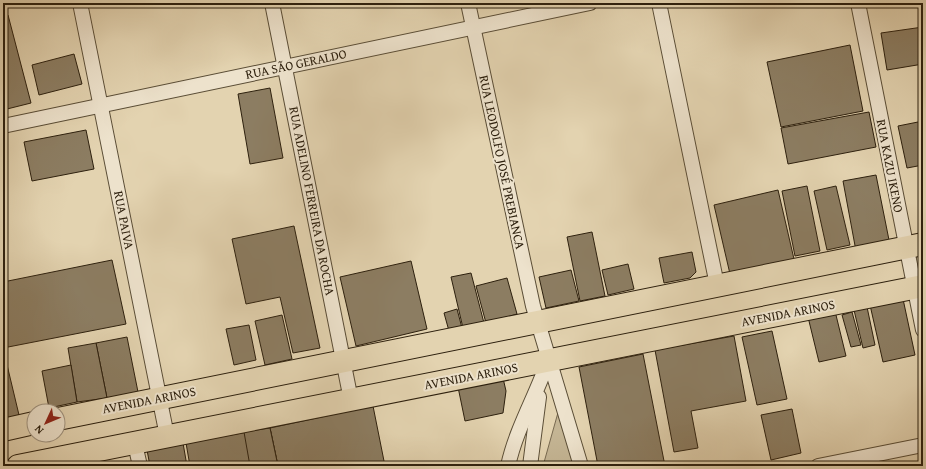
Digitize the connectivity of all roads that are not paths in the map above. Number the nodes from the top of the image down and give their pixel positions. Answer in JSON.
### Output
{"nodes":[{"id":1,"x":80,"y":3,"type":"edge"},
{"id":2,"x":272,"y":3,"type":"edge"},
{"id":3,"x":468,"y":3,"type":"edge"},
{"id":4,"x":590,"y":3,"type":"edge"},
{"id":5,"x":659,"y":3,"type":"edge"},
{"id":6,"x":858,"y":3,"type":"edge"},
{"id":7,"x":473,"y":27,"type":"junction"},
{"id":8,"x":285,"y":67,"type":"junction"},
{"id":9,"x":100,"y":105,"type":"junction"},
{"id":10,"x":3,"y":126,"type":"edge"},
{"id":11,"x":915,"y":245,"type":"edge"},
{"id":12,"x":717,"y":285,"type":"junction"},
{"id":13,"x":919,"y":286,"type":"edge"},
{"id":14,"x":538,"y":321,"type":"junction"},
{"id":15,"x":923,"y":330,"type":"edge"},
{"id":16,"x":343,"y":361,"type":"junction"},
{"id":17,"x":548,"y":361,"type":"junction"},
{"id":18,"x":540,"y":385,"type":"junction"},
{"id":19,"x":160,"y":398,"type":"junction"},
{"id":20,"x":351,"y":400,"type":"junction"},
{"id":21,"x":66,"y":416,"type":"edge"},
{"id":22,"x":26,"y":425,"type":"edge"},
{"id":23,"x":3,"y":430,"type":"edge"},
{"id":24,"x":167,"y":436,"type":"junction"},
{"id":25,"x":135,"y":444,"type":"junction"},
{"id":26,"x":512,"y":444,"type":"junction"},
{"id":27,"x":923,"y":445,"type":"edge"},
{"id":28,"x":533,"y":448,"type":"junction"},
{"id":29,"x":18,"y":466,"type":"edge"},
{"id":30,"x":140,"y":466,"type":"edge"},
{"id":31,"x":508,"y":466,"type":"edge"},
{"id":32,"x":530,"y":466,"type":"edge"},
{"id":33,"x":581,"y":466,"type":"edge"},
{"id":34,"x":818,"y":466,"type":"edge"}],
"edges":[{"from":1,"to":9,"type":"street","name":"RUA PAIVA"},
{"from":2,"to":8,"type":"street","name":"RUA ADELINO FERREIRA DA ROCHA"},
{"from":3,"to":7,"type":"street","name":"RUA LEODOLFO JOSÉ PREBIANCA"},
{"from":4,"to":7,"type":"street","name":"RUA SÃO GERALDO"},
{"from":5,"to":12,"type":"street"},
{"from":6,"to":11,"type":"street","name":"RUA KAZU IKENO"},
{"from":7,"to":8,"type":"street","name":"RUA SÃO GERALDO"},
{"from":7,"to":14,"type":"street","name":"RUA LEODOLFO JOSÉ PREBIANCA"},
{"from":8,"to":9,"type":"street","name":"RUA SÃO GERALDO"},
{"from":8,"to":16,"type":"street","name":"RUA ADELINO FERREIRA DA ROCHA"},
{"from":9,"to":10,"type":"street","name":"RUA SÃO GERALDO"},
{"from":9,"to":19,"type":"street","name":"RUA PAIVA"},
{"from":11,"to":12,"type":"main road","name":"AVENIDA ARINOS"},
{"from":11,"to":13,"type":"street","name":"RUA KAZU IKENO"},
{"from":12,"to":14,"type":"main road","name":"AVENIDA ARINOS"},
{"from":13,"to":15,"type":"street","name":"RUA KAZU IKENO"},
{"from":13,"to":17,"type":"main road","name":"AVENIDA ARINOS"},
{"from":14,"to":16,"type":"main road","name":"AVENIDA ARINOS"},
{"from":14,"to":17,"type":"street","name":"RUA LEODOLFO JOSÉ PREBIANCA"},
{"from":16,"to":19,"type":"main road","name":"AVENIDA ARINOS"},
{"from":16,"to":20,"type":"street","name":"RUA ADELINO FERREIRA DA ROCHA"},
{"from":17,"to":18,"type":"street"},
{"from":17,"to":20,"type":"main road","name":"AVENIDA ARINOS"},
{"from":17,"to":33,"type":"street","name":"RUA LEODOLFO JOSÉ PREBIANCA"},
{"from":18,"to":26,"type":"street"},
{"from":18,"to":28,"type":"street"},
{"from":19,"to":21,"type":"main road","name":"AVENIDA ARINOS"},
{"from":19,"to":24,"type":"street","name":"RUA PAIVA"},
{"from":20,"to":24,"type":"main road","name":"AVENIDA ARINOS"},
{"from":22,"to":23,"type":"main road"},
{"from":24,"to":25,"type":"main road","name":"AVENIDA ARINOS"},
{"from":25,"to":29,"type":"main road","name":"AVENIDA ARINOS"},
{"from":25,"to":30,"type":"street"},
{"from":26,"to":28,"type":"street"},
{"from":26,"to":31,"type":"street"},
{"from":27,"to":34,"type":"street"},
{"from":28,"to":32,"type":"street"}]}
